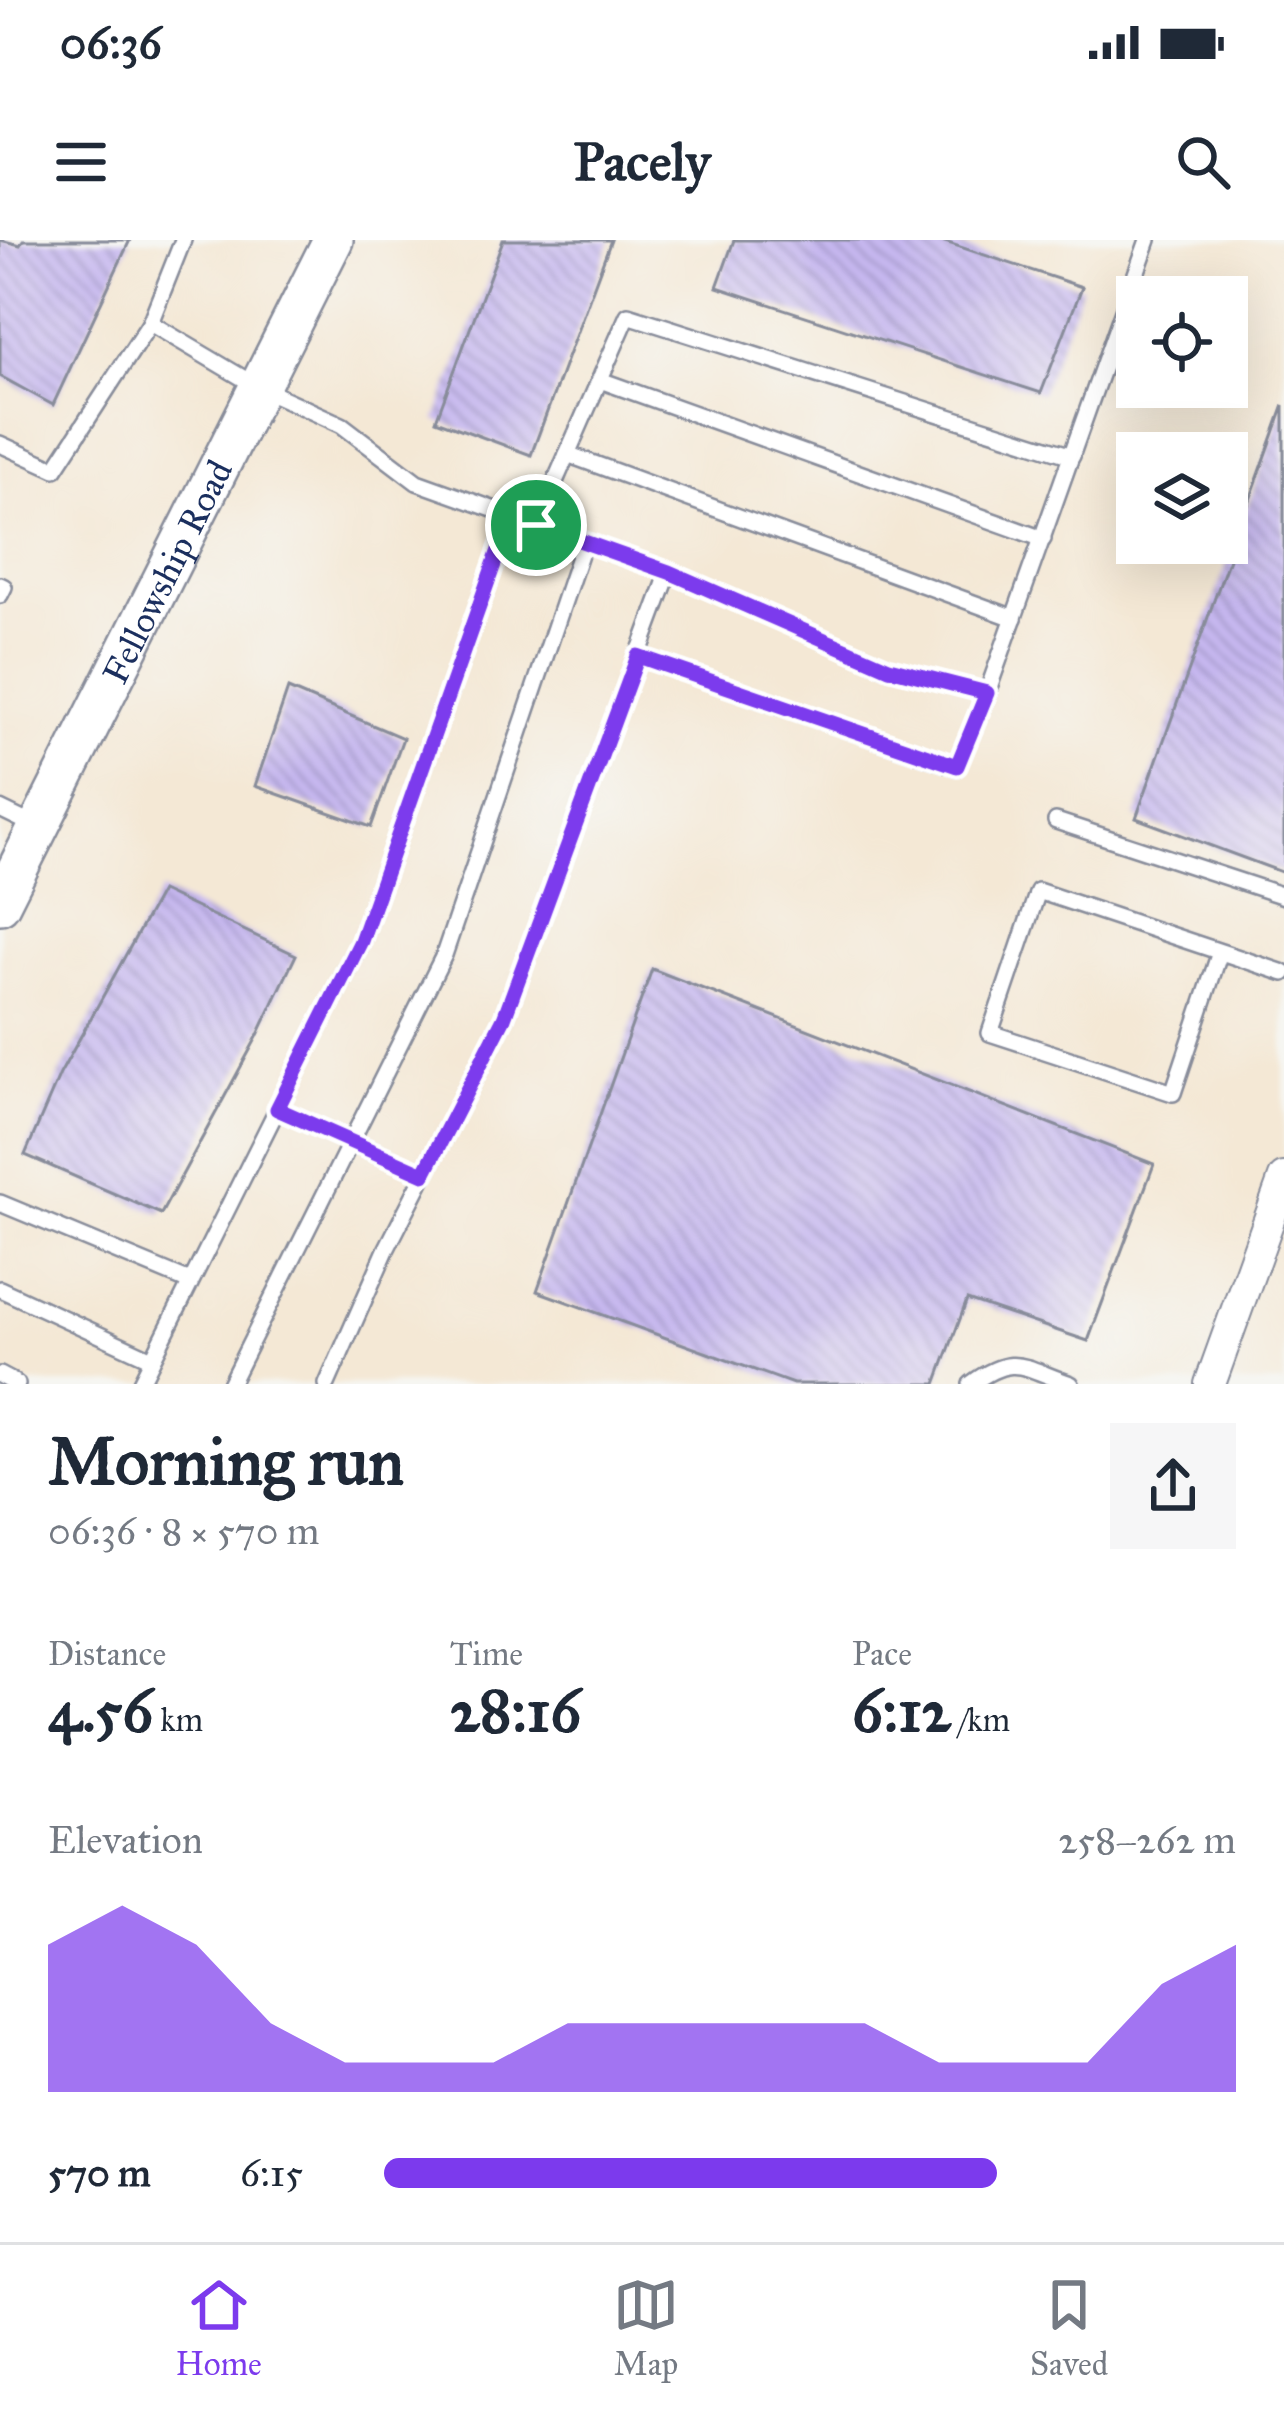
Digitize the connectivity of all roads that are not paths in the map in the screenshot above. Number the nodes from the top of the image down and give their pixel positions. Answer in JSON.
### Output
{"nodes":[{"id":1,"x":183,"y":240,"type":"edge"},
{"id":2,"x":333,"y":240,"type":"edge"},
{"id":3,"x":1148,"y":240,"type":"edge"},
{"id":4,"x":150,"y":323,"type":"junction"},
{"id":5,"x":600,"y":380,"type":"junction"},
{"id":6,"x":258,"y":387,"type":"junction"},
{"id":7,"x":0,"y":444,"type":"edge"},
{"id":8,"x":567,"y":454,"type":"junction"},
{"id":9,"x":1072,"y":456,"type":"junction"},
{"id":10,"x":511,"y":516,"type":"junction"},
{"id":11,"x":536,"y":525,"type":"junction"},
{"id":12,"x":1042,"y":539,"type":"junction"},
{"id":13,"x":584,"y":542,"type":"junction"},
{"id":14,"x":669,"y":572,"type":"junction"},
{"id":15,"x":0,"y":585,"type":"edge"},
{"id":16,"x":0,"y":595,"type":"edge"},
{"id":17,"x":1014,"y":618,"type":"junction"},
{"id":18,"x":638,"y":656,"type":"junction"},
{"id":19,"x":987,"y":693,"type":"junction"},
{"id":20,"x":0,"y":809,"type":"edge"},
{"id":21,"x":1056,"y":821,"type":"dead end"},
{"id":22,"x":38,"y":827,"type":"junction"},
{"id":23,"x":1284,"y":896,"type":"edge"},
{"id":24,"x":0,"y":904,"type":"edge"},
{"id":25,"x":1220,"y":952,"type":"junction"},
{"id":26,"x":1284,"y":973,"type":"edge"},
{"id":27,"x":277,"y":1109,"type":"junction"},
{"id":28,"x":351,"y":1142,"type":"junction"},
{"id":29,"x":424,"y":1174,"type":"junction"},
{"id":30,"x":1282,"y":1192,"type":"edge"},
{"id":31,"x":0,"y":1203,"type":"edge"},
{"id":32,"x":190,"y":1282,"type":"junction"},
{"id":33,"x":0,"y":1289,"type":"edge"},
{"id":34,"x":152,"y":1359,"type":"junction"},
{"id":35,"x":0,"y":1375,"type":"edge"},
{"id":36,"x":1035,"y":1378,"type":"edge"},
{"id":37,"x":17,"y":1384,"type":"edge"},
{"id":38,"x":140,"y":1384,"type":"edge"},
{"id":39,"x":230,"y":1384,"type":"edge"},
{"id":40,"x":327,"y":1384,"type":"edge"},
{"id":41,"x":971,"y":1384,"type":"edge"},
{"id":42,"x":1071,"y":1384,"type":"edge"},
{"id":43,"x":1210,"y":1384,"type":"edge"}],
"edges":[{"from":1,"to":4,"type":"lane"},
{"from":2,"to":6,"type":"street","name":"Fellowship Road"},
{"from":3,"to":9,"type":"lane"},
{"from":4,"to":6,"type":"lane"},
{"from":4,"to":7,"type":"lane"},
{"from":5,"to":8,"type":"lane"},
{"from":5,"to":9,"type":"lane"},
{"from":5,"to":12,"type":"lane"},
{"from":6,"to":10,"type":"lane"},
{"from":6,"to":22,"type":"street","name":"Fellowship Road"},
{"from":8,"to":11,"type":"lane"},
{"from":8,"to":17,"type":"lane"},
{"from":9,"to":12,"type":"lane"},
{"from":10,"to":11,"type":"lane"},
{"from":10,"to":27,"type":"lane"},
{"from":11,"to":13,"type":"lane"},
{"from":12,"to":17,"type":"lane"},
{"from":13,"to":14,"type":"lane"},
{"from":13,"to":28,"type":"lane"},
{"from":14,"to":18,"type":"lane"},
{"from":14,"to":19,"type":"lane"},
{"from":15,"to":16,"type":"lane"},
{"from":17,"to":19,"type":"lane"},
{"from":18,"to":19,"type":"lane"},
{"from":18,"to":29,"type":"lane"},
{"from":20,"to":22,"type":"lane"},
{"from":21,"to":23,"type":"lane"},
{"from":22,"to":24,"type":"street","name":"Fellowship Road"},
{"from":25,"to":25,"type":"lane"},
{"from":25,"to":26,"type":"lane"},
{"from":27,"to":28,"type":"lane"},
{"from":27,"to":32,"type":"lane"},
{"from":28,"to":29,"type":"lane"},
{"from":28,"to":39,"type":"lane"},
{"from":29,"to":40,"type":"lane"},
{"from":30,"to":43,"type":"street"},
{"from":31,"to":32,"type":"lane"},
{"from":32,"to":34,"type":"lane"},
{"from":33,"to":34,"type":"lane"},
{"from":34,"to":38,"type":"lane"},
{"from":35,"to":37,"type":"lane"},
{"from":36,"to":41,"type":"lane"},
{"from":36,"to":42,"type":"lane"}]}
